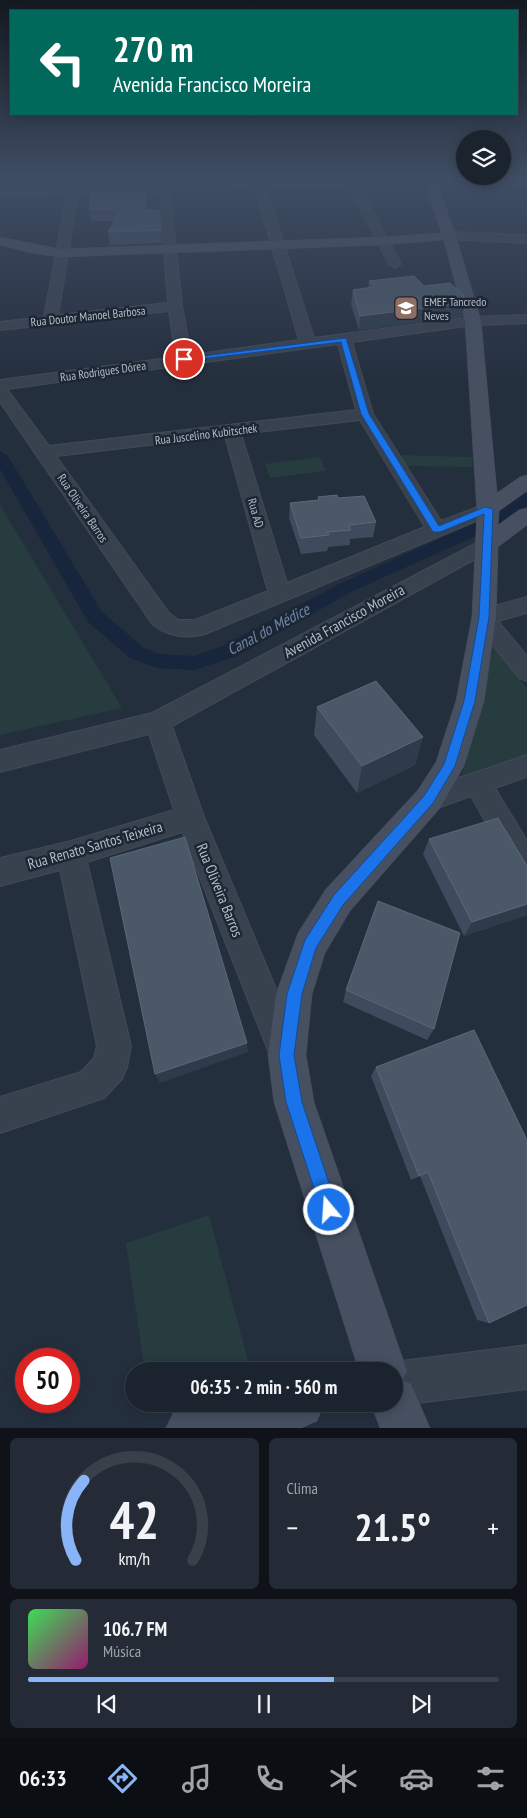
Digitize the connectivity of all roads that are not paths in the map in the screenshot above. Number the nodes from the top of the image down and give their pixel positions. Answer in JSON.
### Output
{"nodes":[{"id":1,"x":22,"y":247,"type":"edge"},
{"id":2,"x":61,"y":247,"type":"edge"},
{"id":3,"x":222,"y":247,"type":"edge"},
{"id":4,"x":279,"y":247,"type":"edge"},
{"id":5,"x":385,"y":247,"type":"edge"},
{"id":6,"x":452,"y":247,"type":"edge"},
{"id":7,"x":171,"y":249,"type":"junction"},
{"id":8,"x":60,"y":253,"type":"junction"},
{"id":9,"x":394,"y":264,"type":"dead end"},
{"id":10,"x":175,"y":306,"type":"junction"},
{"id":11,"x":50,"y":320,"type":"junction"},
{"id":12,"x":473,"y":322,"type":"junction"},
{"id":13,"x":0,"y":326,"type":"edge"},
{"id":14,"x":524,"y":326,"type":"edge"},
{"id":15,"x":344,"y":340,"type":"junction"},
{"id":16,"x":308,"y":344,"type":"junction"},
{"id":17,"x":184,"y":359,"type":"junction"},
{"id":18,"x":0,"y":385,"type":"edge"},
{"id":19,"x":0,"y":390,"type":"edge"},
{"id":20,"x":365,"y":414,"type":"junction"},
{"id":21,"x":232,"y":431,"type":"junction"},
{"id":22,"x":46,"y":452,"type":"junction"},
{"id":23,"x":527,"y":481,"type":"edge"},
{"id":24,"x":527,"y":515,"type":"edge"},
{"id":25,"x":488,"y":526,"type":"junction"},
{"id":26,"x":437,"y":530,"type":"junction"},
{"id":27,"x":280,"y":595,"type":"junction"},
{"id":28,"x":527,"y":605,"type":"edge"},
{"id":29,"x":484,"y":619,"type":"junction"},
{"id":30,"x":197,"y":628,"type":"joint"},
{"id":31,"x":527,"y":672,"type":"edge"},
{"id":32,"x":158,"y":722,"type":"junction"},
{"id":33,"x":0,"y":761,"type":"edge"},
{"id":34,"x":527,"y":766,"type":"edge"},
{"id":35,"x":477,"y":783,"type":"junction"},
{"id":36,"x":429,"y":799,"type":"junction"},
{"id":37,"x":190,"y":817,"type":"junction"},
{"id":38,"x":71,"y":854,"type":"junction"},
{"id":39,"x":527,"y":868,"type":"edge"},
{"id":40,"x":0,"y":872,"type":"edge"},
{"id":41,"x":286,"y":1055,"type":"junction"},
{"id":42,"x":0,"y":1115,"type":"edge"},
{"id":43,"x":380,"y":1362,"type":"edge"},
{"id":44,"x":527,"y":1367,"type":"edge"},
{"id":45,"x":403,"y":1383,"type":"edge"},
{"id":46,"x":264,"y":1412,"type":"edge"},
{"id":47,"x":398,"y":1412,"type":"edge"},
{"id":48,"x":191,"y":1428,"type":"edge"},
{"id":49,"x":405,"y":1428,"type":"edge"}],
"edges":[{"from":1,"to":8,"type":"main road"},
{"from":2,"to":8,"type":"street"},
{"from":3,"to":7,"type":"main road"},
{"from":4,"to":16,"type":"street"},
{"from":5,"to":9,"type":"street"},
{"from":6,"to":12,"type":"main road"},
{"from":7,"to":8,"type":"main road"},
{"from":7,"to":10,"type":"street"},
{"from":8,"to":11,"type":"street"},
{"from":10,"to":11,"type":"street","name":"Rua Doutor Manoel Barbosa"},
{"from":10,"to":17,"type":"street"},
{"from":11,"to":13,"type":"street","name":"Rua Doutor Manoel Barbosa"},
{"from":12,"to":14,"type":"street","name":"Rua Rodrigues Dórea"},
{"from":12,"to":15,"type":"street","name":"Rua Rodrigues Dórea"},
{"from":12,"to":25,"type":"main road"},
{"from":15,"to":16,"type":"street","name":"Rua Rodrigues Dórea"},
{"from":15,"to":20,"type":"street"},
{"from":16,"to":17,"type":"street","name":"Rua Rodrigues Dórea"},
{"from":17,"to":18,"type":"street","name":"Rua Rodrigues Dórea"},
{"from":19,"to":22,"type":"street","name":"Rua Oliveira Barros"},
{"from":20,"to":21,"type":"street","name":"Rua Juscelino Kubitschek"},
{"from":20,"to":26,"type":"street"},
{"from":21,"to":22,"type":"street","name":"Rua Juscelino Kubitschek"},
{"from":21,"to":27,"type":"street","name":"Rua AD"},
{"from":22,"to":30,"type":"street","name":"Rua Oliveira Barros"},
{"from":23,"to":25,"type":"main road","name":"Avenida Francisco Moreira"},
{"from":24,"to":25,"type":"main road","name":"Avenida Francisco Moreira"},
{"from":25,"to":26,"type":"street","name":"Avenida Francisco Moreira"},
{"from":25,"to":29,"type":"main road"},
{"from":25,"to":32,"type":"street","name":"Avenida Francisco Moreira"},
{"from":26,"to":27,"type":"street","name":"Avenida Francisco Moreira"},
{"from":27,"to":30,"type":"street","name":"Avenida Francisco Moreira"},
{"from":28,"to":29,"type":"street"},
{"from":29,"to":31,"type":"street"},
{"from":29,"to":36,"type":"main road"},
{"from":32,"to":33,"type":"street","name":"Avenida Francisco Moreira"},
{"from":32,"to":37,"type":"street","name":"Rua Oliveira Barros"},
{"from":34,"to":35,"type":"street"},
{"from":35,"to":36,"type":"street"},
{"from":35,"to":39,"type":"street"},
{"from":36,"to":41,"type":"main road"},
{"from":37,"to":38,"type":"street","name":"Rua Renato Santos Teixeira"},
{"from":37,"to":41,"type":"street","name":"Rua Oliveira Barros"},
{"from":38,"to":40,"type":"street","name":"Rua Renato Santos Teixeira"},
{"from":38,"to":42,"type":"street","name":"Rua Renato Santos Teixeira"},
{"from":41,"to":43,"type":"main road"},
{"from":44,"to":45,"type":"street"},
{"from":46,"to":48,"type":"main road"},
{"from":47,"to":49,"type":"main road"}]}
